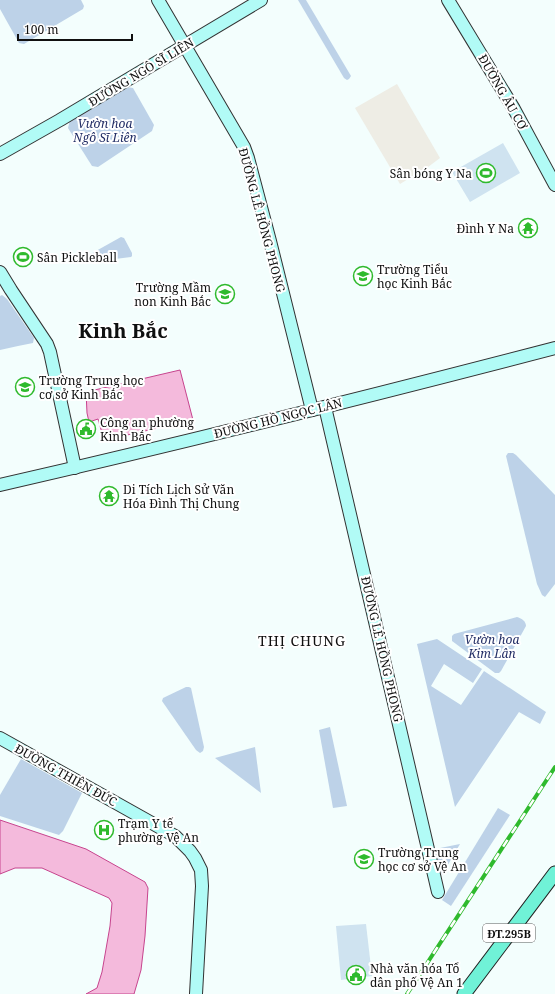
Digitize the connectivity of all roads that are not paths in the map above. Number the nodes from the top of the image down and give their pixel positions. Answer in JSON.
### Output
{"nodes":[{"id":1,"x":158,"y":0,"type":"edge"},
{"id":2,"x":260,"y":0,"type":"edge"},
{"id":3,"x":448,"y":0,"type":"edge"},
{"id":4,"x":185,"y":45,"type":"junction"},
{"id":5,"x":0,"y":154,"type":"edge"},
{"id":6,"x":555,"y":185,"type":"edge"},
{"id":7,"x":0,"y":272,"type":"edge"},
{"id":8,"x":555,"y":348,"type":"edge"},
{"id":9,"x":325,"y":407,"type":"junction"},
{"id":10,"x":312,"y":410,"type":"junction"},
{"id":11,"x":75,"y":468,"type":"junction"},
{"id":12,"x":0,"y":485,"type":"edge"},
{"id":13,"x":0,"y":738,"type":"edge"},
{"id":14,"x":555,"y":873,"type":"edge"},
{"id":15,"x":438,"y":892,"type":"dead end"},
{"id":16,"x":196,"y":994,"type":"edge"},
{"id":17,"x":464,"y":994,"type":"edge"}],
"edges":[{"from":1,"to":4,"type":"street","name":"ĐƯỜNG LÊ HỒNG PHONG"},
{"from":2,"to":4,"type":"street","name":"ĐƯỜNG NGÔ SĨ LIÊN"},
{"from":3,"to":6,"type":"street","name":"ĐƯỜNG ÂU CƠ"},
{"from":4,"to":5,"type":"street","name":"ĐƯỜNG NGÔ SĨ LIÊN"},
{"from":4,"to":10,"type":"street","name":"ĐƯỜNG LÊ HỒNG PHONG"},
{"from":7,"to":11,"type":"street"},
{"from":8,"to":9,"type":"street","name":"ĐƯỜNG HỒ NGỌC LÂN"},
{"from":9,"to":10,"type":"street","name":"ĐƯỜNG HỒ NGỌC LÂN"},
{"from":9,"to":15,"type":"street","name":"ĐƯỜNG LÊ HỒNG PHONG"},
{"from":10,"to":11,"type":"street","name":"ĐƯỜNG HỒ NGỌC LÂN"},
{"from":11,"to":12,"type":"street","name":"ĐƯỜNG HỒ NGỌC LÂN"},
{"from":13,"to":16,"type":"street","name":"ĐƯỜNG THIÊN ĐỨC"},
{"from":14,"to":17,"type":"main road","number":"ĐT.295B"}]}
